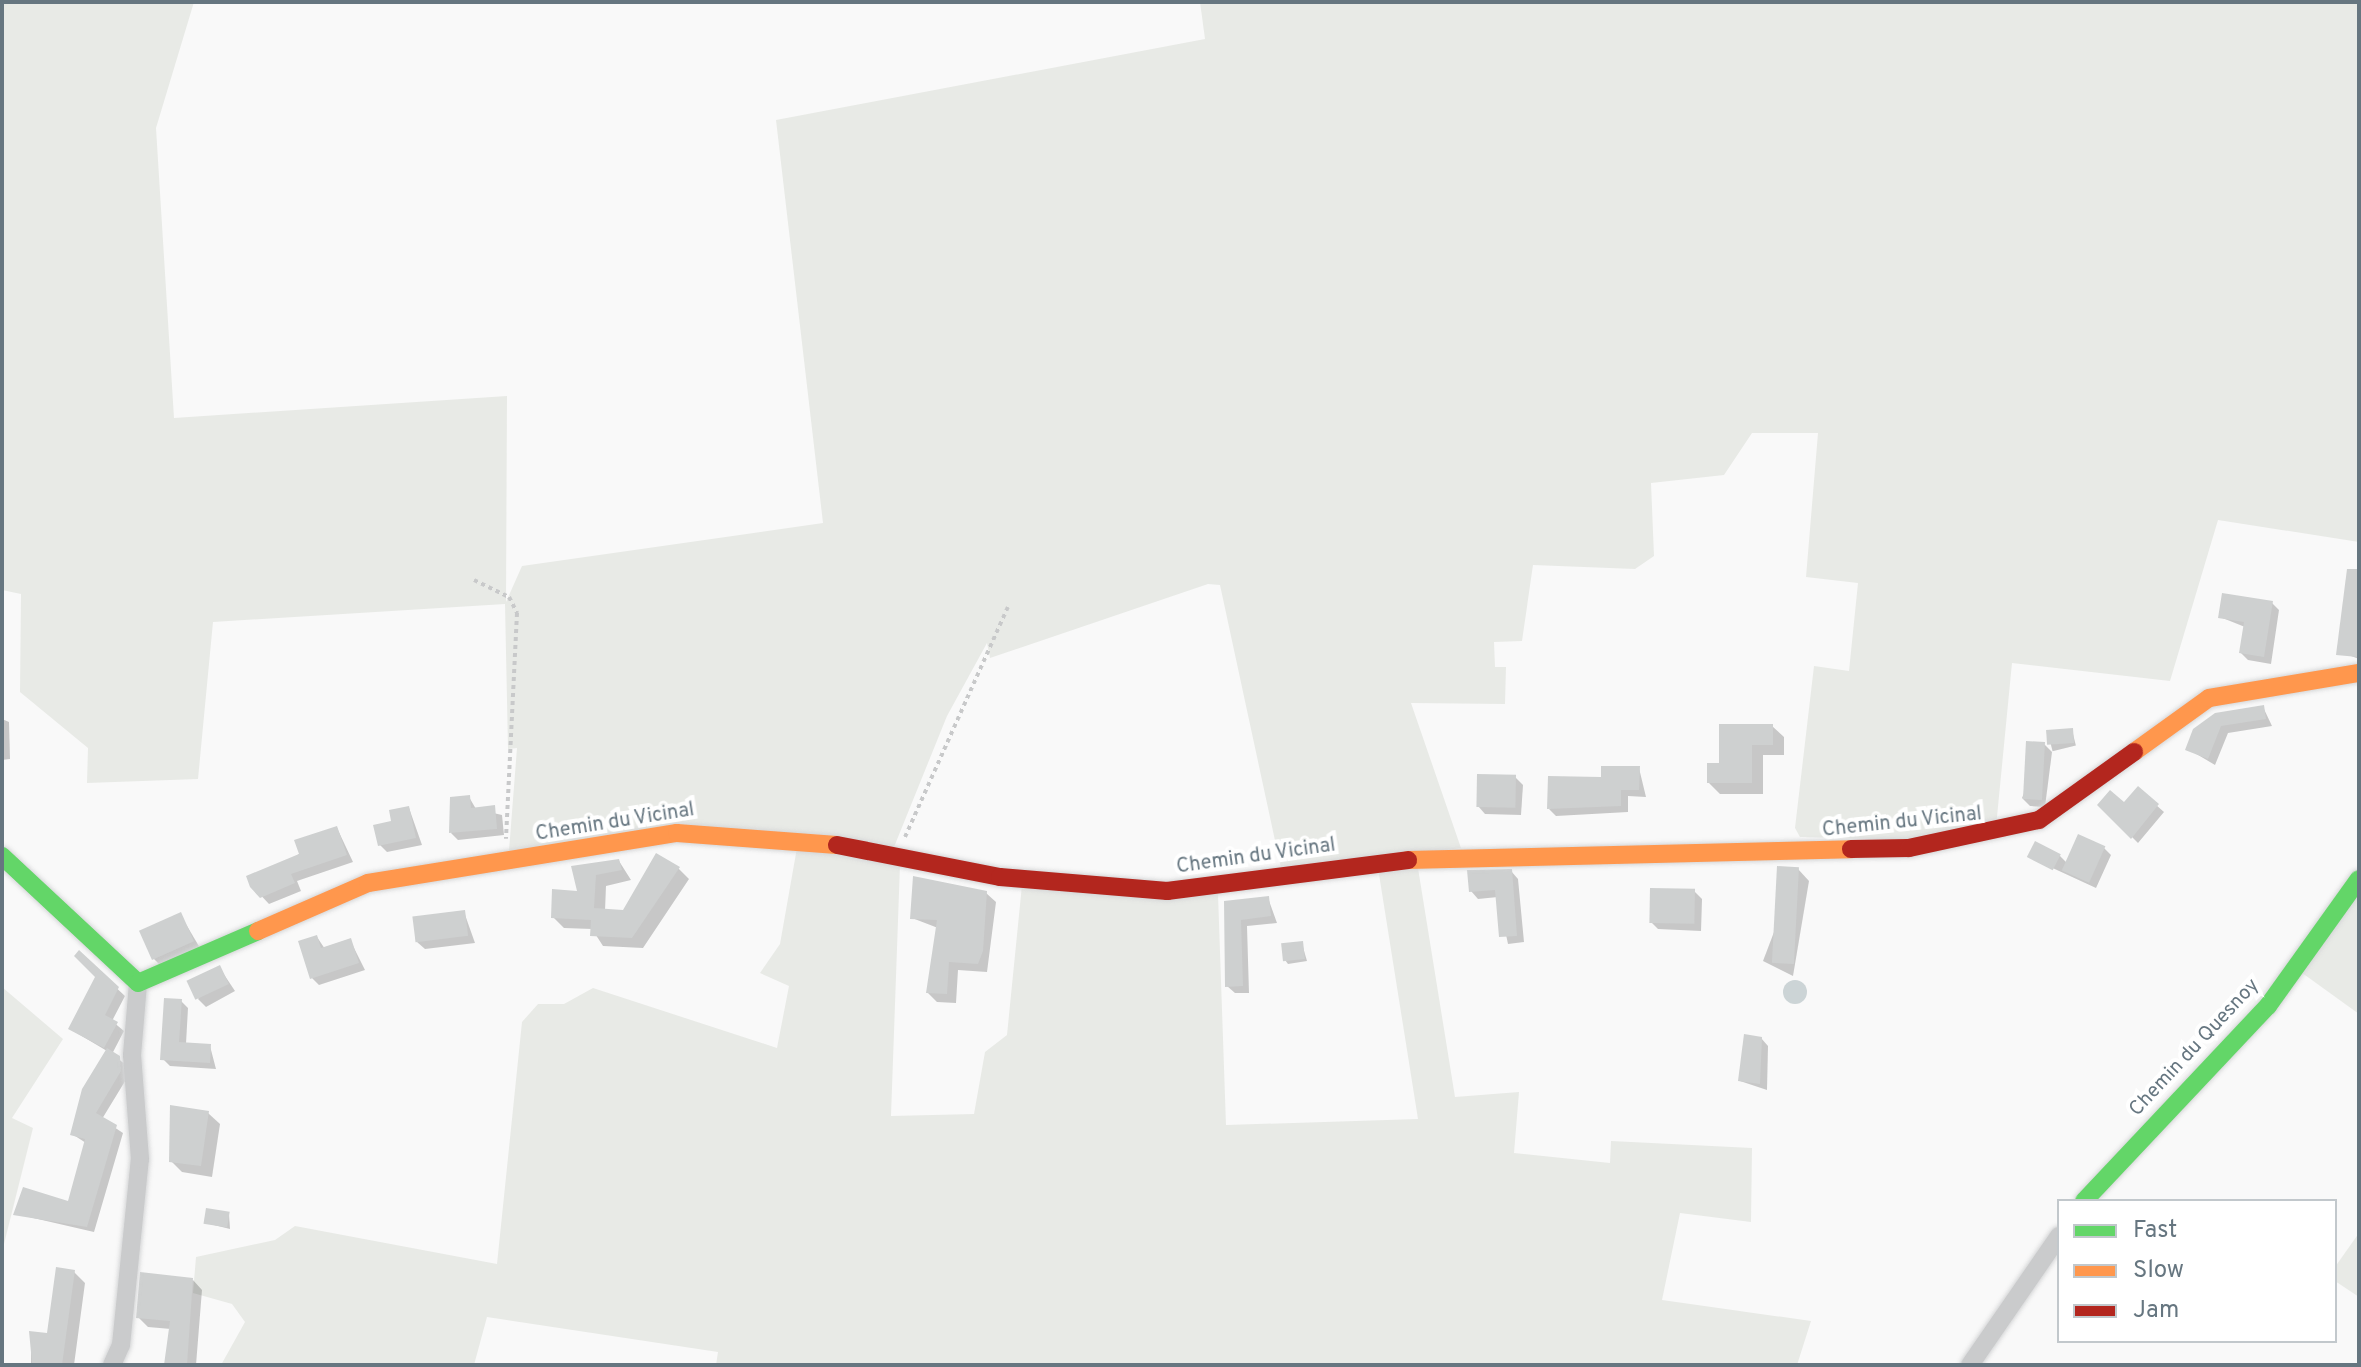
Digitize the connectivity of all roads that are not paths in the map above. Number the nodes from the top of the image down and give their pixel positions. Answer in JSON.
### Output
{"nodes":[{"id":1,"x":2359,"y":673,"type":"edge"},
{"id":2,"x":2,"y":856,"type":"edge"},
{"id":3,"x":2359,"y":879,"type":"edge"},
{"id":4,"x":138,"y":983,"type":"junction"},
{"id":5,"x":2086,"y":1199,"type":"edge"},
{"id":6,"x":2057,"y":1239,"type":"edge"},
{"id":7,"x":112,"y":1365,"type":"edge"},
{"id":8,"x":1970,"y":1365,"type":"edge"}],
"edges":[{"from":1,"to":4,"type":"street","name":"Chemin du Vicinal"},
{"from":2,"to":4,"type":"street"},
{"from":3,"to":5,"type":"street","name":"Chemin du Quesnoy"},
{"from":4,"to":7,"type":"street"},
{"from":6,"to":8,"type":"street"}]}
